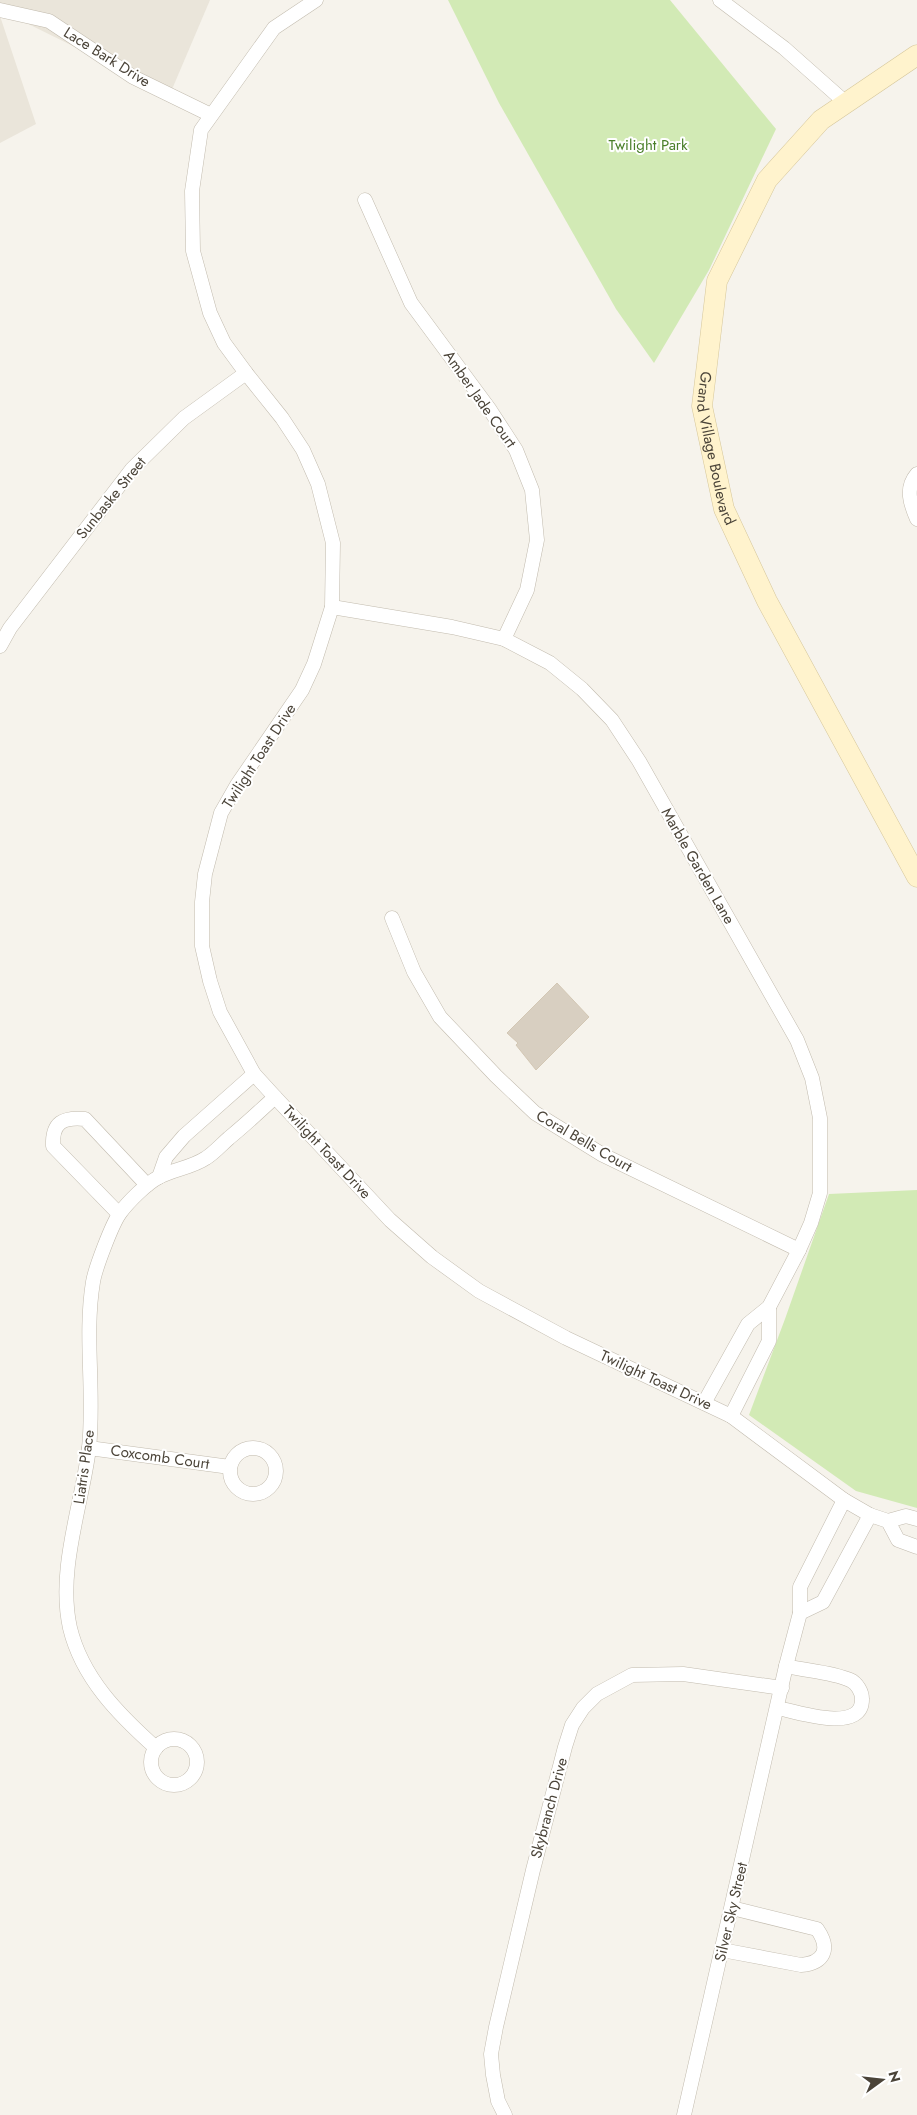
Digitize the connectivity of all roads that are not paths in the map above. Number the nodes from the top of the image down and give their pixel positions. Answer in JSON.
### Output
{"nodes":[{"id":1,"x":316,"y":0,"type":"edge"},
{"id":2,"x":720,"y":0,"type":"edge"},
{"id":3,"x":0,"y":10,"type":"edge"},
{"id":4,"x":917,"y":55,"type":"edge"},
{"id":5,"x":846,"y":103,"type":"junction"},
{"id":6,"x":211,"y":115,"type":"junction"},
{"id":7,"x":366,"y":200,"type":"dead end"},
{"id":8,"x":246,"y":373,"type":"junction"},
{"id":9,"x":917,"y":474,"type":"edge"},
{"id":10,"x":917,"y":519,"type":"edge"},
{"id":11,"x":332,"y":607,"type":"junction"},
{"id":12,"x":504,"y":639,"type":"junction"},
{"id":13,"x":0,"y":646,"type":"edge"},
{"id":14,"x":917,"y":877,"type":"edge"},
{"id":15,"x":392,"y":918,"type":"dead end"},
{"id":16,"x":254,"y":1074,"type":"junction"},
{"id":17,"x":275,"y":1097,"type":"junction"},
{"id":18,"x":159,"y":1177,"type":"junction"},
{"id":19,"x":147,"y":1185,"type":"junction"},
{"id":20,"x":119,"y":1214,"type":"junction"},
{"id":21,"x":799,"y":1250,"type":"junction"},
{"id":22,"x":769,"y":1307,"type":"junction"},
{"id":23,"x":704,"y":1403,"type":"junction"},
{"id":24,"x":731,"y":1416,"type":"junction"},
{"id":25,"x":89,"y":1448,"type":"junction"},
{"id":26,"x":230,"y":1467,"type":"dead end"},
{"id":27,"x":844,"y":1500,"type":"junction"},
{"id":28,"x":870,"y":1515,"type":"junction"},
{"id":29,"x":917,"y":1519,"type":"edge"},
{"id":30,"x":888,"y":1522,"type":"junction"},
{"id":31,"x":917,"y":1547,"type":"edge"},
{"id":32,"x":800,"y":1613,"type":"junction"},
{"id":33,"x":786,"y":1666,"type":"junction"},
{"id":34,"x":782,"y":1688,"type":"junction"},
{"id":35,"x":778,"y":1708,"type":"junction"},
{"id":36,"x":156,"y":1748,"type":"dead end"},
{"id":37,"x":732,"y":1908,"type":"junction"},
{"id":38,"x":722,"y":1950,"type":"junction"},
{"id":39,"x":505,"y":2115,"type":"edge"},
{"id":40,"x":684,"y":2115,"type":"edge"}],
"edges":[{"from":1,"to":6,"type":"street","name":"Twilight Toast Drive"},
{"from":2,"to":5,"type":"street"},
{"from":3,"to":6,"type":"street","name":"Lace Bark Drive"},
{"from":4,"to":5,"type":"street","name":"Grand Village Boulevard"},
{"from":5,"to":14,"type":"street","name":"Grand Village Boulevard"},
{"from":6,"to":8,"type":"street","name":"Twilight Toast Drive"},
{"from":7,"to":12,"type":"street","name":"Amber Jade Court"},
{"from":8,"to":11,"type":"street","name":"Twilight Toast Drive"},
{"from":8,"to":13,"type":"street","name":"Sunbaske Street"},
{"from":9,"to":10,"type":"street"},
{"from":11,"to":12,"type":"street","name":"Marble Garden Lane"},
{"from":11,"to":16,"type":"street","name":"Twilight Toast Drive"},
{"from":12,"to":21,"type":"street","name":"Marble Garden Lane"},
{"from":15,"to":21,"type":"street","name":"Coral Bells Court"},
{"from":16,"to":17,"type":"street","name":"Twilight Toast Drive"},
{"from":16,"to":18,"type":"street"},
{"from":17,"to":18,"type":"street","name":"Liatris Place"},
{"from":17,"to":23,"type":"street","name":"Twilight Toast Drive"},
{"from":18,"to":19,"type":"street","name":"Liatris Place"},
{"from":19,"to":20,"type":"street","name":"Liatris Place"},
{"from":19,"to":20,"type":"street"},
{"from":20,"to":25,"type":"street","name":"Liatris Place"},
{"from":21,"to":22,"type":"street","name":"Marble Garden Lane"},
{"from":22,"to":23,"type":"street","name":"Marble Garden Lane"},
{"from":22,"to":24,"type":"street","name":"Marble Garden Lane"},
{"from":23,"to":24,"type":"street","name":"Twilight Toast Drive"},
{"from":24,"to":27,"type":"street","name":"Twilight Toast Drive"},
{"from":25,"to":26,"type":"street","name":"Coxcomb Court"},
{"from":25,"to":36,"type":"street","name":"Liatris Place"},
{"from":27,"to":28,"type":"street","name":"Twilight Toast Drive"},
{"from":27,"to":32,"type":"street","name":"Silver Sky Street"},
{"from":28,"to":30,"type":"street","name":"Twilight Toast Drive"},
{"from":28,"to":32,"type":"street"},
{"from":29,"to":30,"type":"street"},
{"from":30,"to":31,"type":"street"},
{"from":32,"to":33,"type":"street","name":"Silver Sky Street"},
{"from":33,"to":34,"type":"street","name":"Silver Sky Street"},
{"from":33,"to":35,"type":"street"},
{"from":34,"to":35,"type":"street","name":"Silver Sky Street"},
{"from":34,"to":39,"type":"street","name":"Skybranch Drive"},
{"from":35,"to":37,"type":"street","name":"Silver Sky Street"},
{"from":37,"to":38,"type":"street","name":"Silver Sky Street"},
{"from":37,"to":38,"type":"street"},
{"from":38,"to":40,"type":"street","name":"Silver Sky Street"}]}
